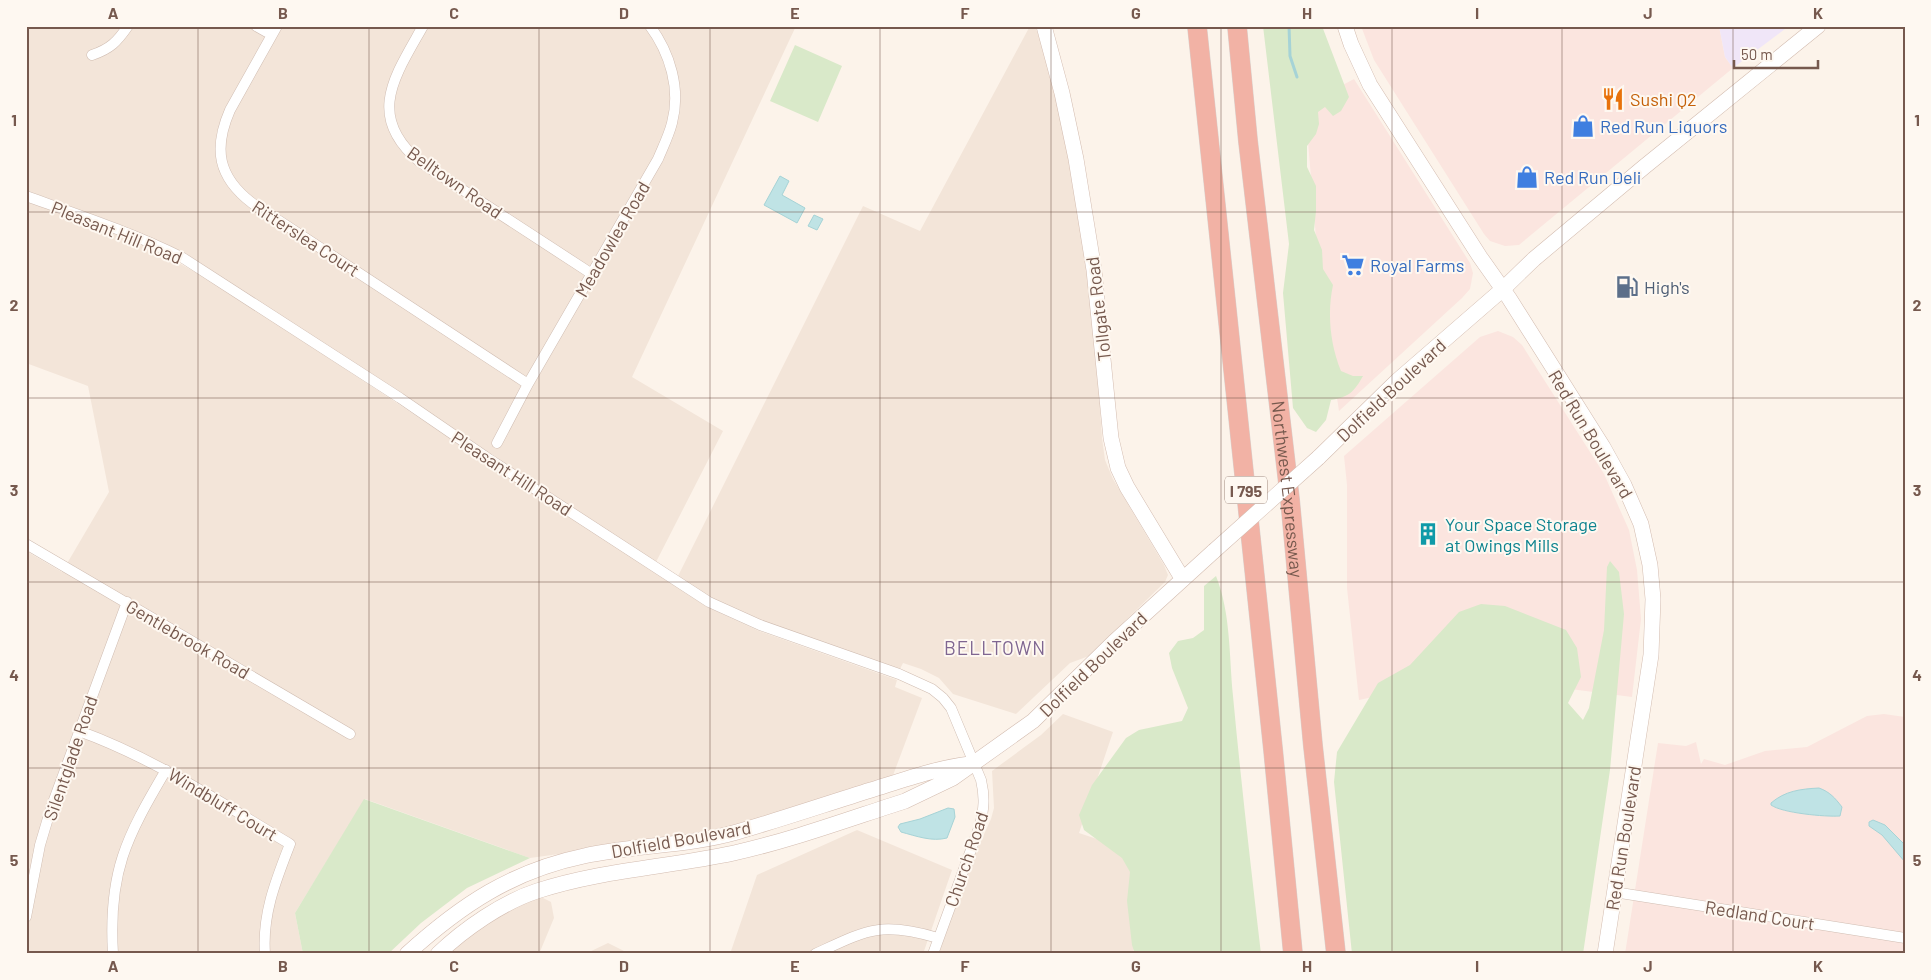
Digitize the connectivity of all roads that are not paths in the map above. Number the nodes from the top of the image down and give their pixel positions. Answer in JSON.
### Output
{"nodes":[{"id":1,"x":128,"y":26,"type":"edge"},
{"id":2,"x":256,"y":26,"type":"edge"},
{"id":3,"x":423,"y":26,"type":"edge"},
{"id":4,"x":650,"y":26,"type":"edge"},
{"id":5,"x":1044,"y":26,"type":"edge"},
{"id":6,"x":1197,"y":26,"type":"edge"},
{"id":7,"x":1237,"y":26,"type":"edge"},
{"id":8,"x":1345,"y":26,"type":"edge"},
{"id":9,"x":1818,"y":26,"type":"edge"},
{"id":10,"x":274,"y":31,"type":"edge"},
{"id":11,"x":92,"y":55,"type":"dead end"},
{"id":12,"x":26,"y":196,"type":"edge"},
{"id":13,"x":592,"y":274,"type":"junction"},
{"id":14,"x":1503,"y":289,"type":"junction"},
{"id":15,"x":528,"y":384,"type":"junction"},
{"id":16,"x":497,"y":443,"type":"dead end"},
{"id":17,"x":26,"y":544,"type":"edge"},
{"id":18,"x":1182,"y":578,"type":"junction"},
{"id":19,"x":127,"y":602,"type":"junction"},
{"id":20,"x":79,"y":731,"type":"junction"},
{"id":21,"x":350,"y":734,"type":"dead end"},
{"id":22,"x":974,"y":764,"type":"junction"},
{"id":23,"x":166,"y":770,"type":"junction"},
{"id":24,"x":29,"y":882,"type":"edge"},
{"id":25,"x":1614,"y":892,"type":"junction"},
{"id":26,"x":26,"y":917,"type":"edge"},
{"id":27,"x":938,"y":938,"type":"junction"},
{"id":28,"x":1905,"y":938,"type":"edge"},
{"id":29,"x":114,"y":954,"type":"edge"},
{"id":30,"x":265,"y":954,"type":"edge"},
{"id":31,"x":407,"y":954,"type":"edge"},
{"id":32,"x":438,"y":954,"type":"edge"},
{"id":33,"x":815,"y":954,"type":"edge"},
{"id":34,"x":932,"y":954,"type":"edge"},
{"id":35,"x":1293,"y":954,"type":"edge"},
{"id":36,"x":1336,"y":954,"type":"edge"},
{"id":37,"x":1605,"y":954,"type":"edge"}],
"edges":[{"from":1,"to":11,"type":"street"},
{"from":2,"to":10,"type":"street"},
{"from":3,"to":13,"type":"street","name":"Belltown Road"},
{"from":4,"to":13,"type":"street","name":"Meadowlea Road"},
{"from":5,"to":18,"type":"main road","name":"Tollgate Road"},
{"from":6,"to":35,"type":"highway","number":"I 795"},
{"from":7,"to":36,"type":"highway","name":"Northwest Expressway","number":"I 795"},
{"from":8,"to":14,"type":"main road","name":"Red Run Boulevard"},
{"from":9,"to":14,"type":"main road","name":"Dolfield Boulevard"},
{"from":10,"to":15,"type":"street","name":"Ritterslea Court"},
{"from":12,"to":22,"type":"street","name":"Pleasant Hill Road"},
{"from":13,"to":15,"type":"street","name":"Meadowlea Road"},
{"from":14,"to":18,"type":"main road","name":"Dolfield Boulevard","bridge":true},
{"from":14,"to":25,"type":"main road","name":"Red Run Boulevard"},
{"from":15,"to":16,"type":"street","name":"Meadowlea Road"},
{"from":17,"to":19,"type":"street","name":"Gentlebrook Road"},
{"from":18,"to":22,"type":"main road","name":"Dolfield Boulevard"},
{"from":19,"to":20,"type":"street","name":"Silentglade Road"},
{"from":19,"to":21,"type":"street","name":"Gentlebrook Road"},
{"from":20,"to":23,"type":"street","name":"Windbluff Court"},
{"from":20,"to":24,"type":"street","name":"Silentglade Road"},
{"from":22,"to":27,"type":"street","name":"Church Road"},
{"from":22,"to":31,"type":"main road","name":"Dolfield Boulevard"},
{"from":22,"to":32,"type":"main road","name":"Dolfield Boulevard"},
{"from":23,"to":29,"type":"street"},
{"from":23,"to":30,"type":"street","name":"Windbluff Court"},
{"from":24,"to":26,"type":"street","name":"Silentglade Road"},
{"from":25,"to":28,"type":"street","name":"Redland Court"},
{"from":25,"to":37,"type":"main road","name":"Red Run Boulevard"},
{"from":27,"to":33,"type":"street"},
{"from":27,"to":34,"type":"street","name":"Church Road"}]}
